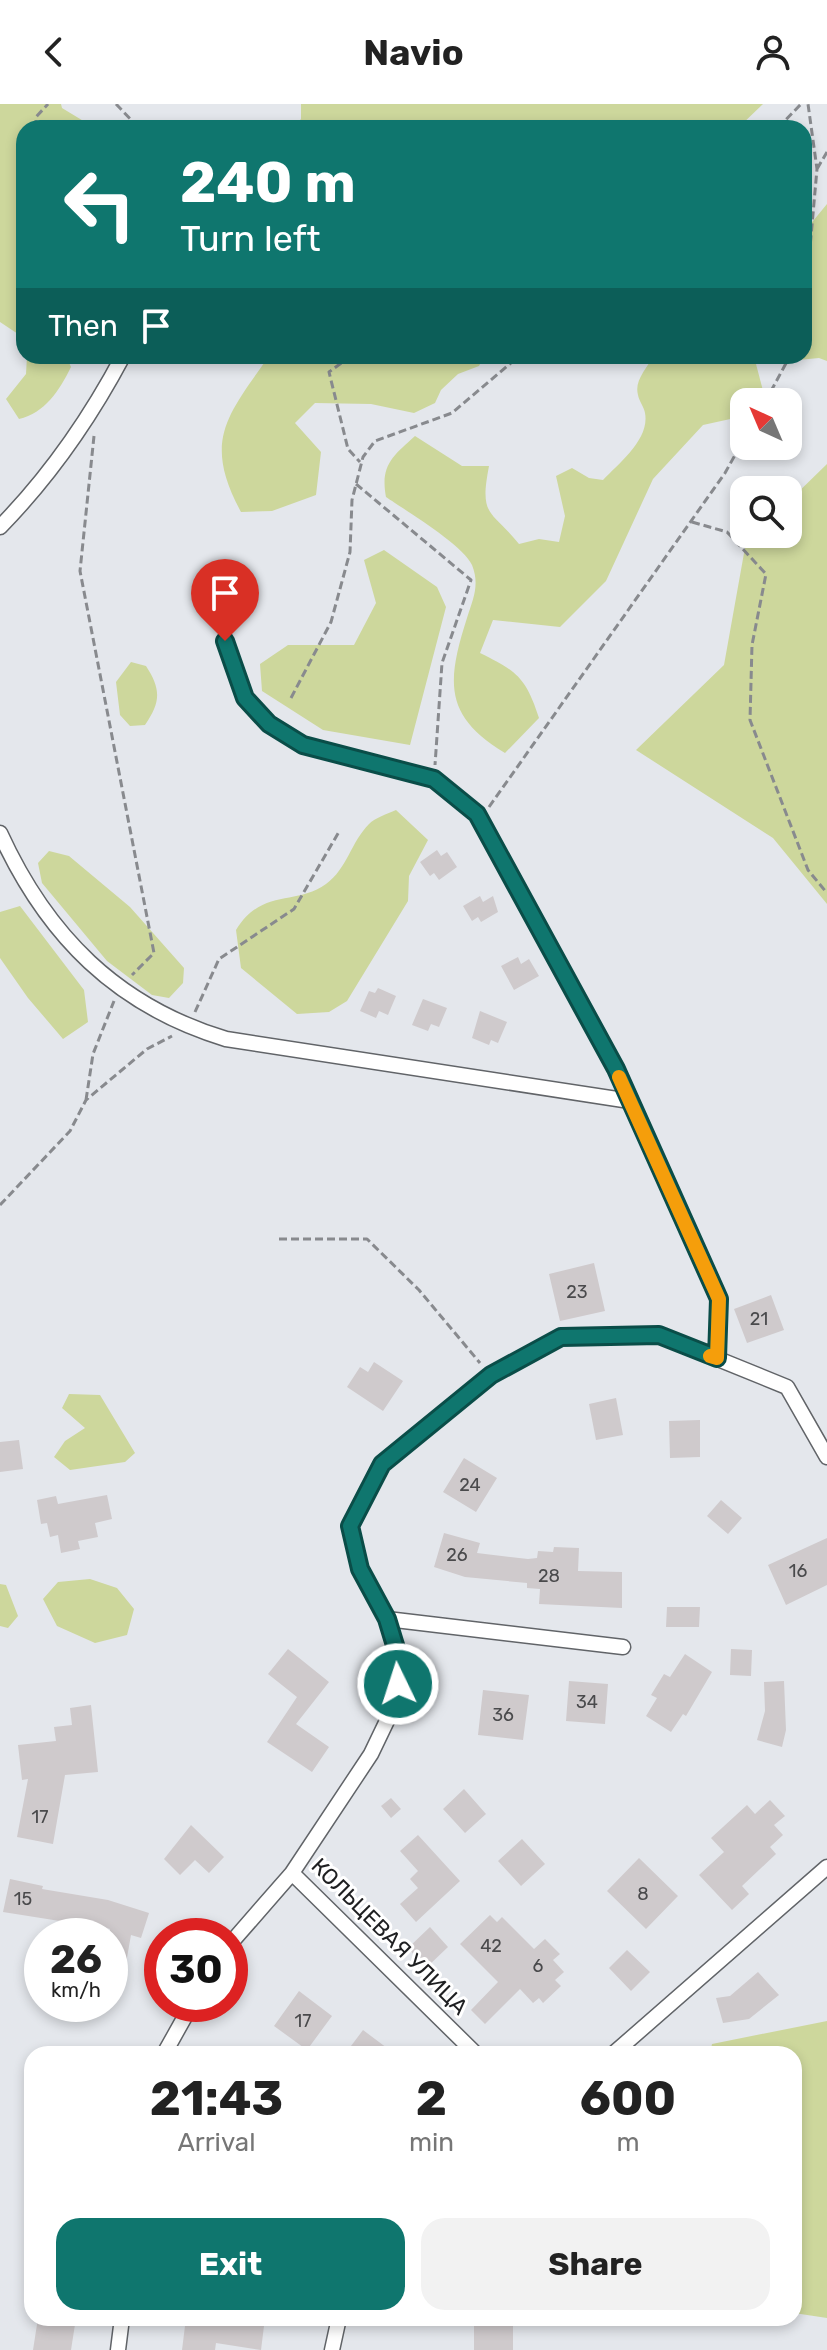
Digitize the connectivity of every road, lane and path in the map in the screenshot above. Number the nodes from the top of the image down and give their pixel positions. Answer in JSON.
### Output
{"nodes":[{"id":1,"x":48,"y":104,"type":"edge"},
{"id":2,"x":116,"y":104,"type":"edge"},
{"id":3,"x":801,"y":104,"type":"edge"},
{"id":4,"x":36,"y":120,"type":"edge"},
{"id":5,"x":131,"y":120,"type":"edge"},
{"id":6,"x":786,"y":120,"type":"edge"},
{"id":7,"x":812,"y":133,"type":"edge"},
{"id":8,"x":827,"y":152,"type":"edge"},
{"id":9,"x":817,"y":169,"type":"junction"},
{"id":10,"x":812,"y":225,"type":"edge"},
{"id":11,"x":119,"y":364,"type":"edge"},
{"id":12,"x":340,"y":364,"type":"edge"},
{"id":13,"x":510,"y":364,"type":"edge"},
{"id":14,"x":786,"y":364,"type":"edge"},
{"id":15,"x":773,"y":388,"type":"edge"},
{"id":16,"x":94,"y":435,"type":"dead end"},
{"id":17,"x":731,"y":460,"type":"edge"},
{"id":18,"x":361,"y":463,"type":"junction"},
{"id":19,"x":356,"y":484,"type":"junction"},
{"id":20,"x":691,"y":522,"type":"junction"},
{"id":21,"x":0,"y":527,"type":"edge"},
{"id":22,"x":225,"y":641,"type":"dead end"},
{"id":23,"x":291,"y":698,"type":"dead end"},
{"id":24,"x":434,"y":779,"type":"junction"},
{"id":25,"x":480,"y":820,"type":"junction"},
{"id":26,"x":340,"y":830,"type":"dead end"},
{"id":27,"x":0,"y":833,"type":"edge"},
{"id":28,"x":827,"y":893,"type":"edge"},
{"id":29,"x":119,"y":989,"type":"junction"},
{"id":30,"x":188,"y":1028,"type":"junction"},
{"id":31,"x":86,"y":1100,"type":"junction"},
{"id":32,"x":630,"y":1101,"type":"junction"},
{"id":33,"x":0,"y":1205,"type":"edge"},
{"id":34,"x":279,"y":1239,"type":"dead end"},
{"id":35,"x":717,"y":1358,"type":"junction"},
{"id":36,"x":491,"y":1375,"type":"junction"},
{"id":37,"x":827,"y":1457,"type":"edge"},
{"id":38,"x":387,"y":1619,"type":"junction"},
{"id":39,"x":623,"y":1647,"type":"dead end"},
{"id":40,"x":827,"y":1867,"type":"edge"},
{"id":41,"x":292,"y":1873,"type":"junction"},
{"id":42,"x":248,"y":1923,"type":"edge"},
{"id":43,"x":182,"y":2022,"type":"edge"},
{"id":44,"x":168,"y":2046,"type":"edge"},
{"id":45,"x":468,"y":2046,"type":"edge"},
{"id":46,"x":622,"y":2046,"type":"edge"},
{"id":47,"x":121,"y":2326,"type":"edge"},
{"id":48,"x":337,"y":2326,"type":"edge"},
{"id":49,"x":118,"y":2350,"type":"edge"},
{"id":50,"x":332,"y":2350,"type":"edge"}],
"edges":[{"from":1,"to":4,"type":"path"},
{"from":2,"to":5,"type":"path"},
{"from":3,"to":6,"type":"path"},
{"from":7,"to":9,"type":"path"},
{"from":8,"to":9,"type":"path"},
{"from":9,"to":10,"type":"path"},
{"from":11,"to":21,"type":"street"},
{"from":12,"to":18,"type":"path"},
{"from":13,"to":18,"type":"path"},
{"from":14,"to":15,"type":"path"},
{"from":16,"to":29,"type":"path"},
{"from":17,"to":20,"type":"path"},
{"from":18,"to":19,"type":"path"},
{"from":19,"to":23,"type":"path"},
{"from":19,"to":24,"type":"path"},
{"from":20,"to":25,"type":"path"},
{"from":20,"to":28,"type":"path"},
{"from":22,"to":24,"type":"street"},
{"from":24,"to":25,"type":"street"},
{"from":25,"to":32,"type":"street"},
{"from":26,"to":30,"type":"path"},
{"from":27,"to":29,"type":"street"},
{"from":29,"to":30,"type":"street"},
{"from":29,"to":31,"type":"path"},
{"from":30,"to":31,"type":"path"},
{"from":30,"to":32,"type":"street"},
{"from":31,"to":33,"type":"path"},
{"from":32,"to":35,"type":"street"},
{"from":34,"to":36,"type":"path"},
{"from":35,"to":36,"type":"street","name":"КОЛЬЦЕВАЯ УЛИЦА"},
{"from":35,"to":37,"type":"street","name":"КОЛЬЦЕВАЯ УЛИЦА"},
{"from":36,"to":38,"type":"street","name":"КОЛЬЦЕВАЯ УЛИЦА"},
{"from":38,"to":39,"type":"street"},
{"from":38,"to":41,"type":"street","name":"КОЛЬЦЕВАЯ УЛИЦА"},
{"from":40,"to":46,"type":"street"},
{"from":41,"to":42,"type":"street"},
{"from":41,"to":45,"type":"street","name":"КОЛЬЦЕВАЯ УЛИЦА"},
{"from":43,"to":44,"type":"street"},
{"from":47,"to":49,"type":"street"},
{"from":48,"to":50,"type":"street"}]}
